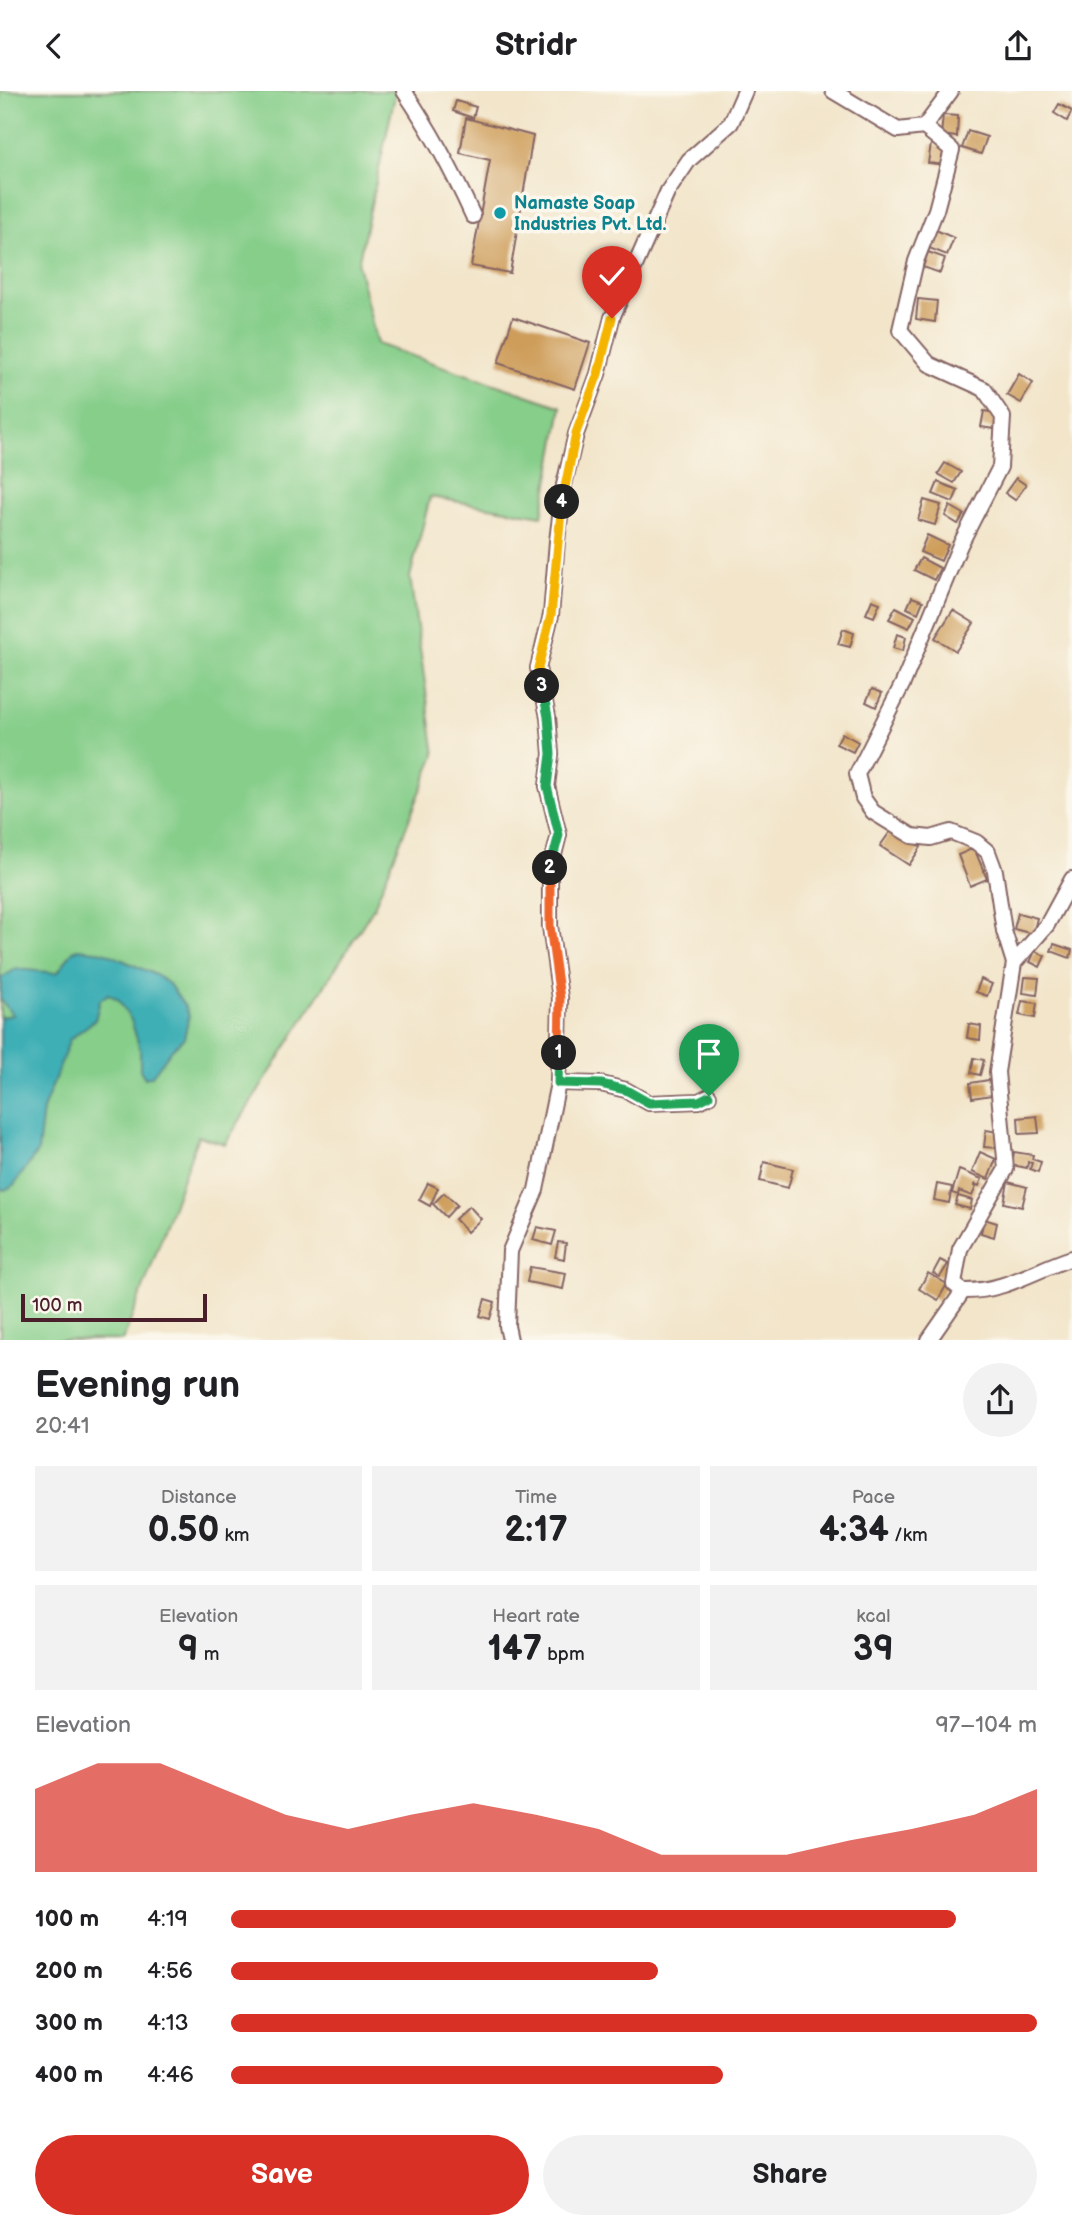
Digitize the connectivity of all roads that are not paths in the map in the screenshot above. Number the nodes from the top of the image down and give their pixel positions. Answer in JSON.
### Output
{"nodes":[{"id":1,"x":404,"y":91,"type":"edge"},
{"id":2,"x":745,"y":91,"type":"edge"},
{"id":3,"x":833,"y":91,"type":"edge"},
{"id":4,"x":951,"y":91,"type":"edge"},
{"id":5,"x":925,"y":127,"type":"junction"},
{"id":6,"x":473,"y":216,"type":"dead end"},
{"id":7,"x":1072,"y":879,"type":"edge"},
{"id":8,"x":1014,"y":963,"type":"junction"},
{"id":9,"x":558,"y":1083,"type":"junction"},
{"id":10,"x":709,"y":1096,"type":"dead end"},
{"id":11,"x":1072,"y":1258,"type":"edge"},
{"id":12,"x":963,"y":1291,"type":"junction"},
{"id":13,"x":510,"y":1340,"type":"edge"},
{"id":14,"x":929,"y":1340,"type":"edge"}],
"edges":[{"from":1,"to":6,"type":"street"},
{"from":2,"to":9,"type":"street"},
{"from":3,"to":5,"type":"street"},
{"from":4,"to":5,"type":"street"},
{"from":5,"to":8,"type":"street"},
{"from":7,"to":8,"type":"street"},
{"from":8,"to":12,"type":"street"},
{"from":9,"to":10,"type":"street"},
{"from":9,"to":13,"type":"street"},
{"from":11,"to":12,"type":"street"},
{"from":12,"to":14,"type":"street"}]}
